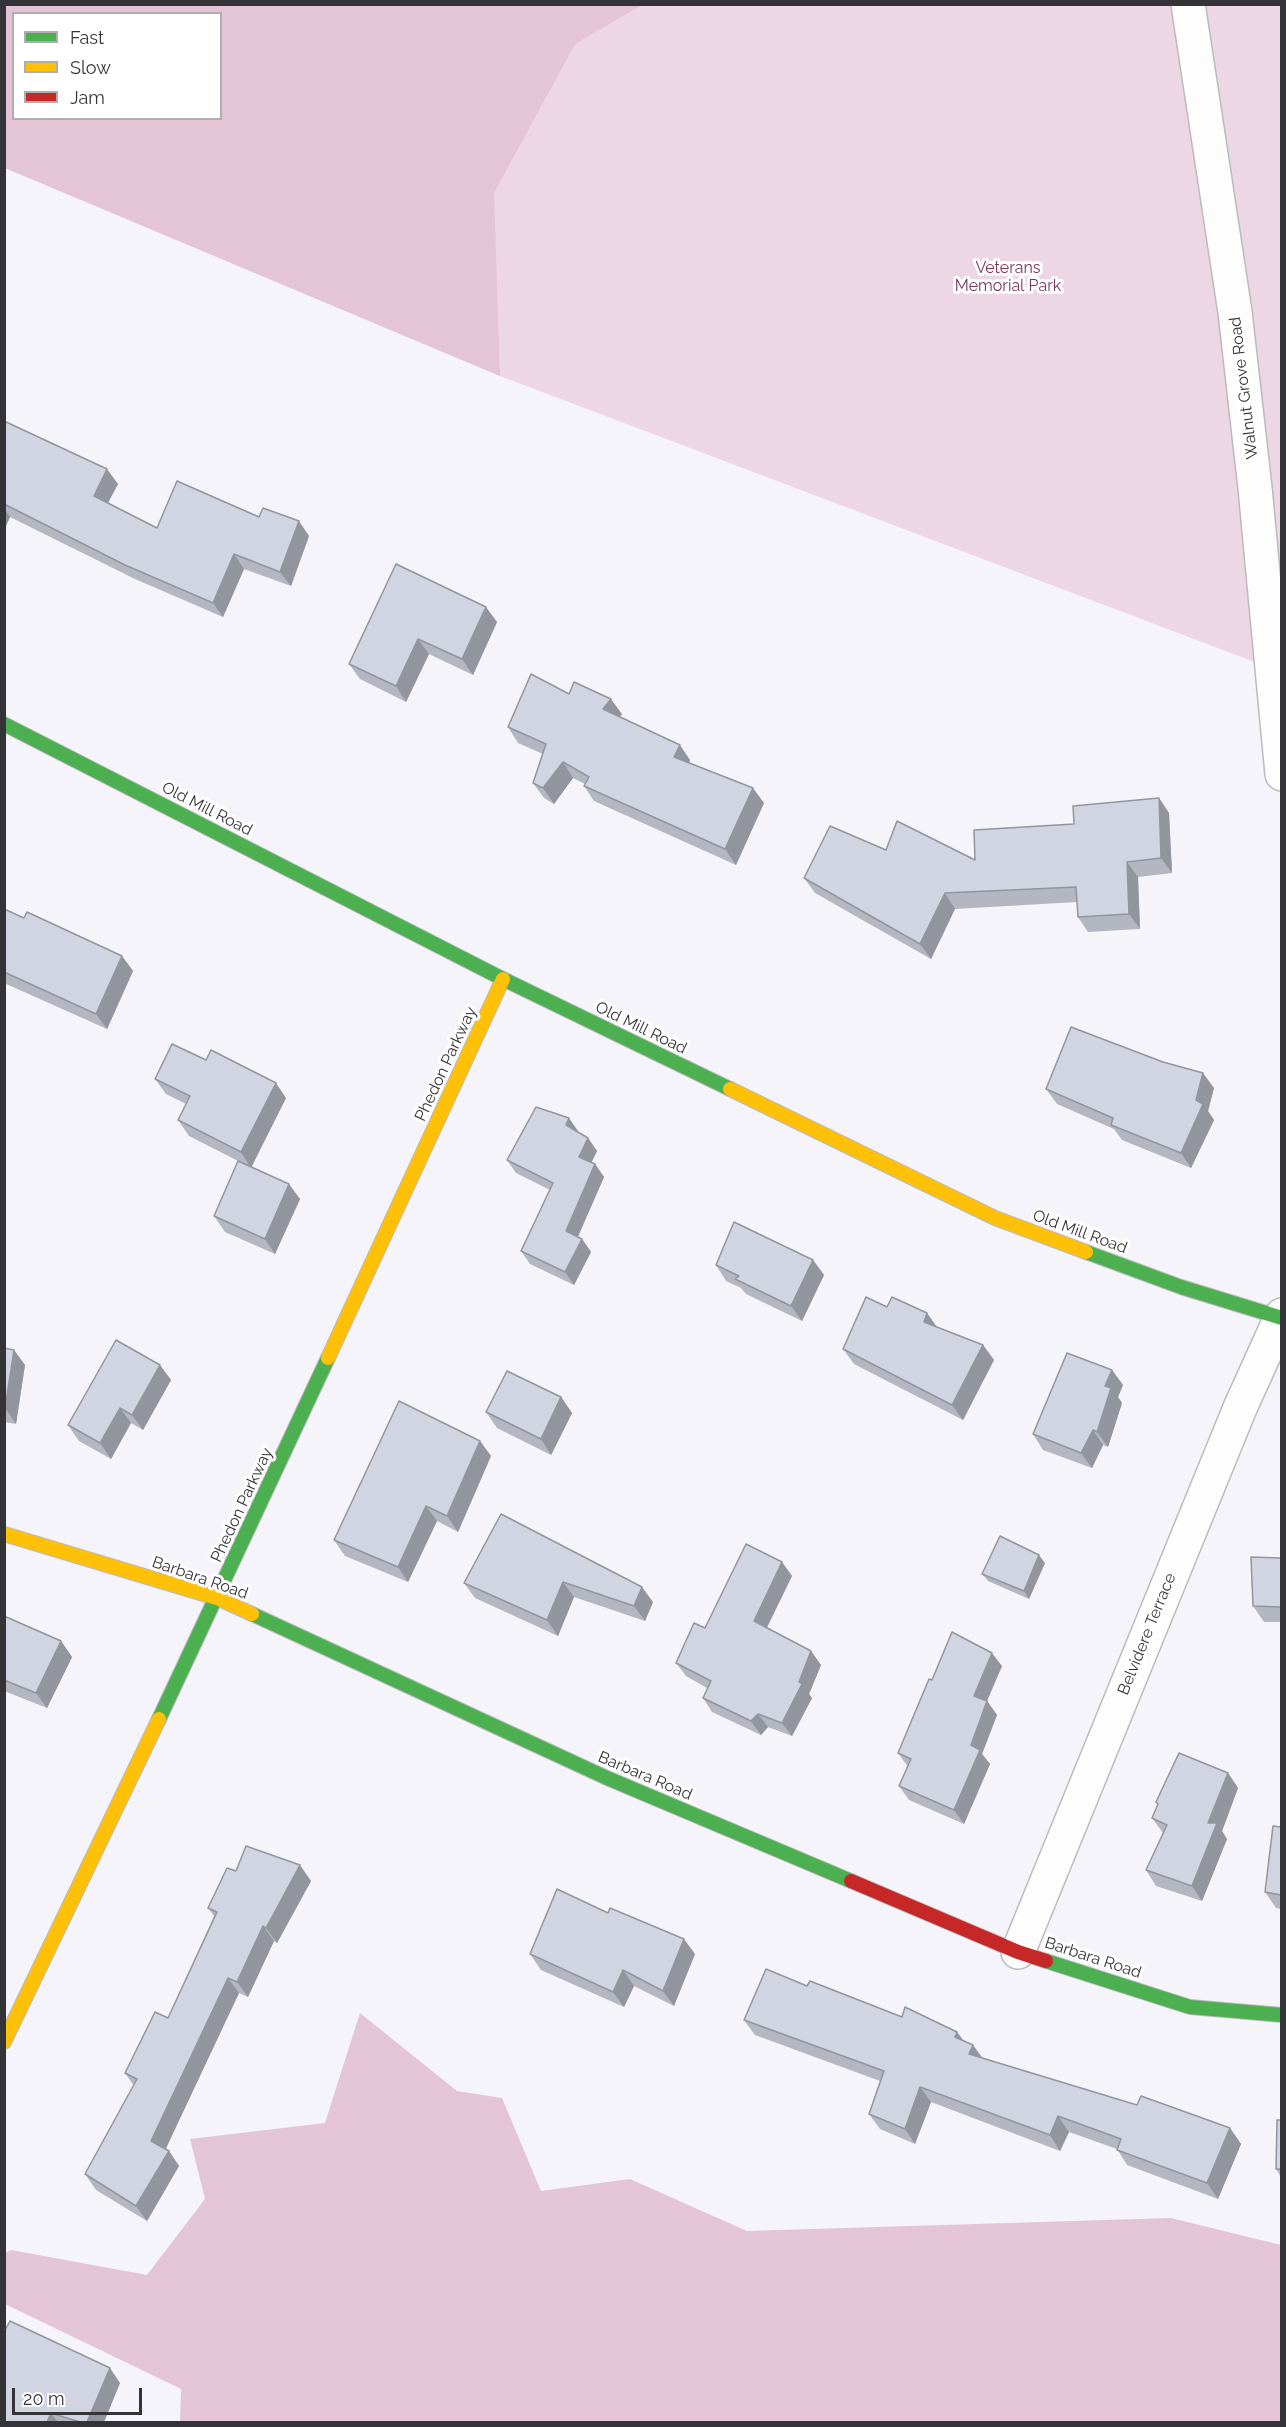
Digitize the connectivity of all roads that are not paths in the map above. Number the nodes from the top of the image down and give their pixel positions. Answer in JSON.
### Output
{"nodes":[{"id":1,"x":1188,"y":4,"type":"edge"},
{"id":2,"x":4,"y":724,"type":"edge"},
{"id":3,"x":1281,"y":774,"type":"edge"},
{"id":4,"x":503,"y":979,"type":"junction"},
{"id":5,"x":1281,"y":1317,"type":"edge"},
{"id":6,"x":4,"y":1534,"type":"edge"},
{"id":7,"x":217,"y":1598,"type":"junction"},
{"id":8,"x":1018,"y":1952,"type":"junction"},
{"id":9,"x":1281,"y":2015,"type":"edge"},
{"id":10,"x":4,"y":2042,"type":"edge"}],
"edges":[{"from":1,"to":3,"type":"street","name":"Walnut Grove Road"},
{"from":2,"to":4,"type":"street","name":"Old Mill Road"},
{"from":4,"to":5,"type":"street","name":"Old Mill Road"},
{"from":4,"to":7,"type":"street","name":"Phedon Parkway"},
{"from":5,"to":8,"type":"street","name":"Belvidere Terrace"},
{"from":6,"to":7,"type":"street","name":"Barbara Road"},
{"from":7,"to":8,"type":"street","name":"Barbara Road"},
{"from":7,"to":10,"type":"street","name":"Phedon Parkway"},
{"from":8,"to":9,"type":"street","name":"Barbara Road"}]}
